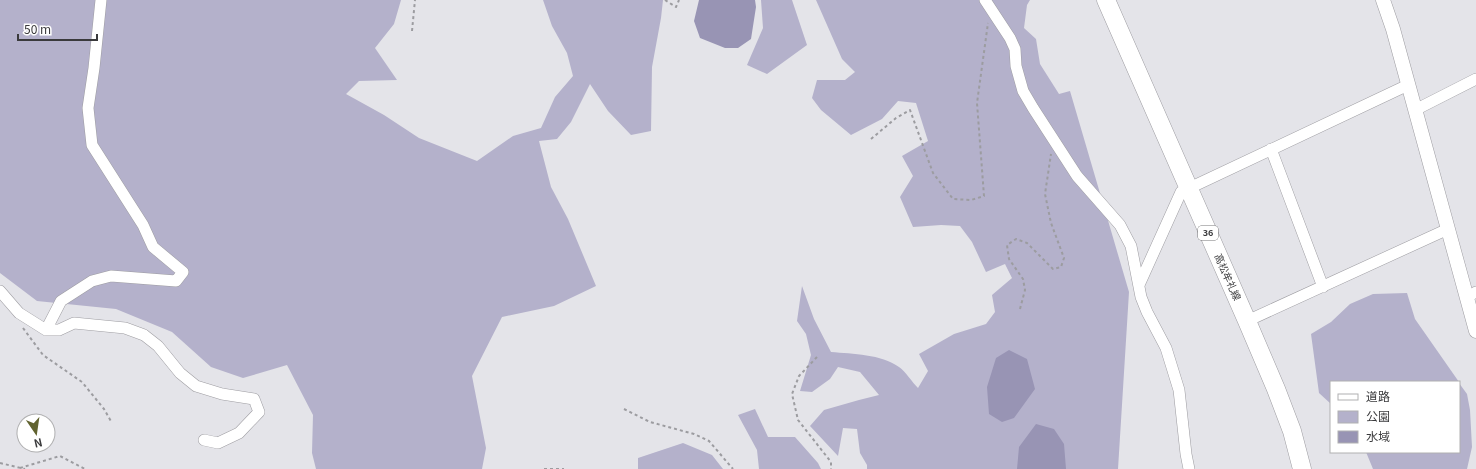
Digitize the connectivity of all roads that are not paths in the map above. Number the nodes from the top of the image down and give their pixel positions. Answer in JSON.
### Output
{"nodes":[{"id":1,"x":101,"y":0,"type":"edge"},
{"id":2,"x":1106,"y":0,"type":"edge"},
{"id":3,"x":1383,"y":0,"type":"edge"},
{"id":4,"x":988,"y":3,"type":"edge"},
{"id":5,"x":1476,"y":79,"type":"edge"},
{"id":6,"x":1408,"y":85,"type":"junction"},
{"id":7,"x":1415,"y":110,"type":"junction"},
{"id":8,"x":1271,"y":149,"type":"junction"},
{"id":9,"x":1188,"y":188,"type":"junction"},
{"id":10,"x":1448,"y":229,"type":"junction"},
{"id":11,"x":1139,"y":285,"type":"junction"},
{"id":12,"x":1323,"y":287,"type":"junction"},
{"id":13,"x":0,"y":291,"type":"edge"},
{"id":14,"x":1471,"y":295,"type":"edge"},
{"id":15,"x":1248,"y":321,"type":"junction"},
{"id":16,"x":46,"y":330,"type":"junction"},
{"id":17,"x":1476,"y":331,"type":"edge"},
{"id":18,"x":204,"y":440,"type":"dead end"},
{"id":19,"x":1189,"y":469,"type":"edge"},
{"id":20,"x":1302,"y":469,"type":"edge"}],
"edges":[{"from":1,"to":16,"type":"street"},
{"from":2,"to":9,"type":"main road","name":"高松牟礼線","number":"36"},
{"from":3,"to":6,"type":"street"},
{"from":4,"to":11,"type":"street"},
{"from":5,"to":7,"type":"street"},
{"from":6,"to":7,"type":"street"},
{"from":6,"to":8,"type":"street"},
{"from":7,"to":10,"type":"street"},
{"from":8,"to":9,"type":"street"},
{"from":8,"to":12,"type":"street"},
{"from":9,"to":11,"type":"street"},
{"from":9,"to":15,"type":"main road","name":"高松牟礼線","number":"36"},
{"from":10,"to":12,"type":"street"},
{"from":10,"to":14,"type":"street"},
{"from":11,"to":19,"type":"street"},
{"from":12,"to":15,"type":"street"},
{"from":13,"to":16,"type":"street"},
{"from":14,"to":17,"type":"street"},
{"from":15,"to":20,"type":"main road","name":"高松牟礼線","number":"36"},
{"from":16,"to":18,"type":"street"}]}
